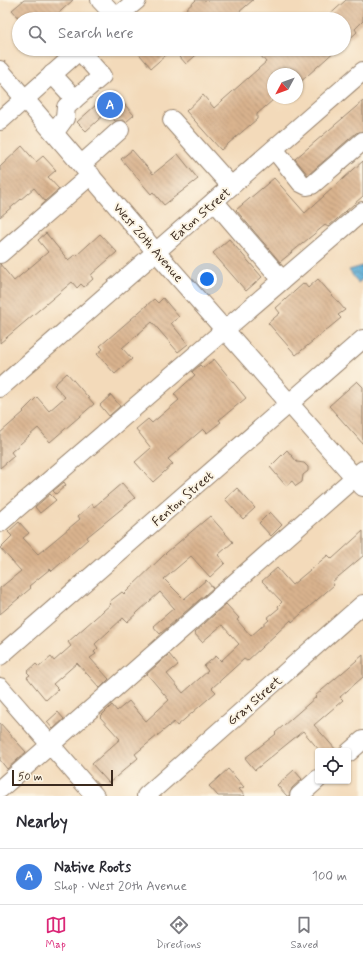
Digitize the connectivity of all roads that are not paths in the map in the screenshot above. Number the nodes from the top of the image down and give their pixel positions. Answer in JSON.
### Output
{"nodes":[{"id":1,"x":100,"y":0,"type":"edge"},
{"id":2,"x":136,"y":0,"type":"edge"},
{"id":3,"x":110,"y":12,"type":"edge"},
{"id":4,"x":122,"y":12,"type":"edge"},
{"id":5,"x":73,"y":56,"type":"edge"},
{"id":6,"x":85,"y":56,"type":"edge"},
{"id":7,"x":0,"y":70,"type":"edge"},
{"id":8,"x":363,"y":72,"type":"edge"},
{"id":9,"x":52,"y":74,"type":"junction"},
{"id":10,"x":26,"y":98,"type":"junction"},
{"id":11,"x":75,"y":99,"type":"junction"},
{"id":12,"x":172,"y":120,"type":"dead end"},
{"id":13,"x":0,"y":121,"type":"edge"},
{"id":14,"x":120,"y":130,"type":"dead end"},
{"id":15,"x":55,"y":132,"type":"junction"},
{"id":16,"x":363,"y":141,"type":"edge"},
{"id":17,"x":274,"y":149,"type":"junction"},
{"id":18,"x":86,"y":169,"type":"junction"},
{"id":19,"x":231,"y":186,"type":"junction"},
{"id":20,"x":214,"y":201,"type":"junction"},
{"id":21,"x":363,"y":211,"type":"edge"},
{"id":22,"x":156,"y":252,"type":"junction"},
{"id":23,"x":0,"y":254,"type":"edge"},
{"id":24,"x":282,"y":280,"type":"junction"},
{"id":25,"x":224,"y":328,"type":"junction"},
{"id":26,"x":363,"y":339,"type":"edge"},
{"id":27,"x":0,"y":388,"type":"edge"},
{"id":28,"x":290,"y":403,"type":"junction"},
{"id":29,"x":360,"y":478,"type":"edge"},
{"id":30,"x":0,"y":523,"type":"edge"},
{"id":31,"x":363,"y":604,"type":"edge"},
{"id":32,"x":0,"y":656,"type":"edge"},
{"id":33,"x":0,"y":687,"type":"edge"},
{"id":34,"x":363,"y":740,"type":"edge"},
{"id":35,"x":51,"y":744,"type":"junction"},
{"id":36,"x":351,"y":750,"type":"edge"},
{"id":37,"x":315,"y":782,"type":"edge"},
{"id":38,"x":0,"y":789,"type":"edge"},
{"id":39,"x":95,"y":796,"type":"edge"},
{"id":40,"x":146,"y":796,"type":"edge"},
{"id":41,"x":299,"y":796,"type":"edge"}],
"edges":[{"from":1,"to":3,"type":"street"},
{"from":2,"to":4,"type":"street"},
{"from":5,"to":9,"type":"street"},
{"from":6,"to":11,"type":"street"},
{"from":7,"to":10,"type":"street","name":"West 20th Avenue"},
{"from":8,"to":17,"type":"street","name":"Eaton Street"},
{"from":9,"to":10,"type":"street"},
{"from":9,"to":11,"type":"street"},
{"from":10,"to":13,"type":"street"},
{"from":10,"to":15,"type":"street","name":"West 20th Avenue"},
{"from":11,"to":15,"type":"street"},
{"from":12,"to":19,"type":"street"},
{"from":14,"to":18,"type":"street"},
{"from":15,"to":18,"type":"street","name":"West 20th Avenue"},
{"from":16,"to":17,"type":"street"},
{"from":17,"to":19,"type":"street","name":"Eaton Street"},
{"from":18,"to":22,"type":"street","name":"West 20th Avenue"},
{"from":18,"to":23,"type":"street"},
{"from":19,"to":20,"type":"street","name":"Eaton Street"},
{"from":20,"to":22,"type":"street","name":"Eaton Street"},
{"from":20,"to":24,"type":"street"},
{"from":21,"to":24,"type":"street"},
{"from":22,"to":25,"type":"street","name":"West 20th Avenue"},
{"from":22,"to":27,"type":"street","name":"Eaton Street"},
{"from":24,"to":25,"type":"street"},
{"from":25,"to":28,"type":"street","name":"West 20th Avenue"},
{"from":25,"to":30,"type":"street"},
{"from":26,"to":28,"type":"street","name":"Fenton Street"},
{"from":28,"to":29,"type":"street","name":"West 20th Avenue"},
{"from":28,"to":32,"type":"street","name":"Fenton Street"},
{"from":29,"to":35,"type":"street"},
{"from":31,"to":40,"type":"street","name":"Gray Street"},
{"from":33,"to":35,"type":"street"},
{"from":34,"to":36,"type":"street"},
{"from":35,"to":38,"type":"street"},
{"from":35,"to":39,"type":"street"},
{"from":37,"to":41,"type":"street"}]}
